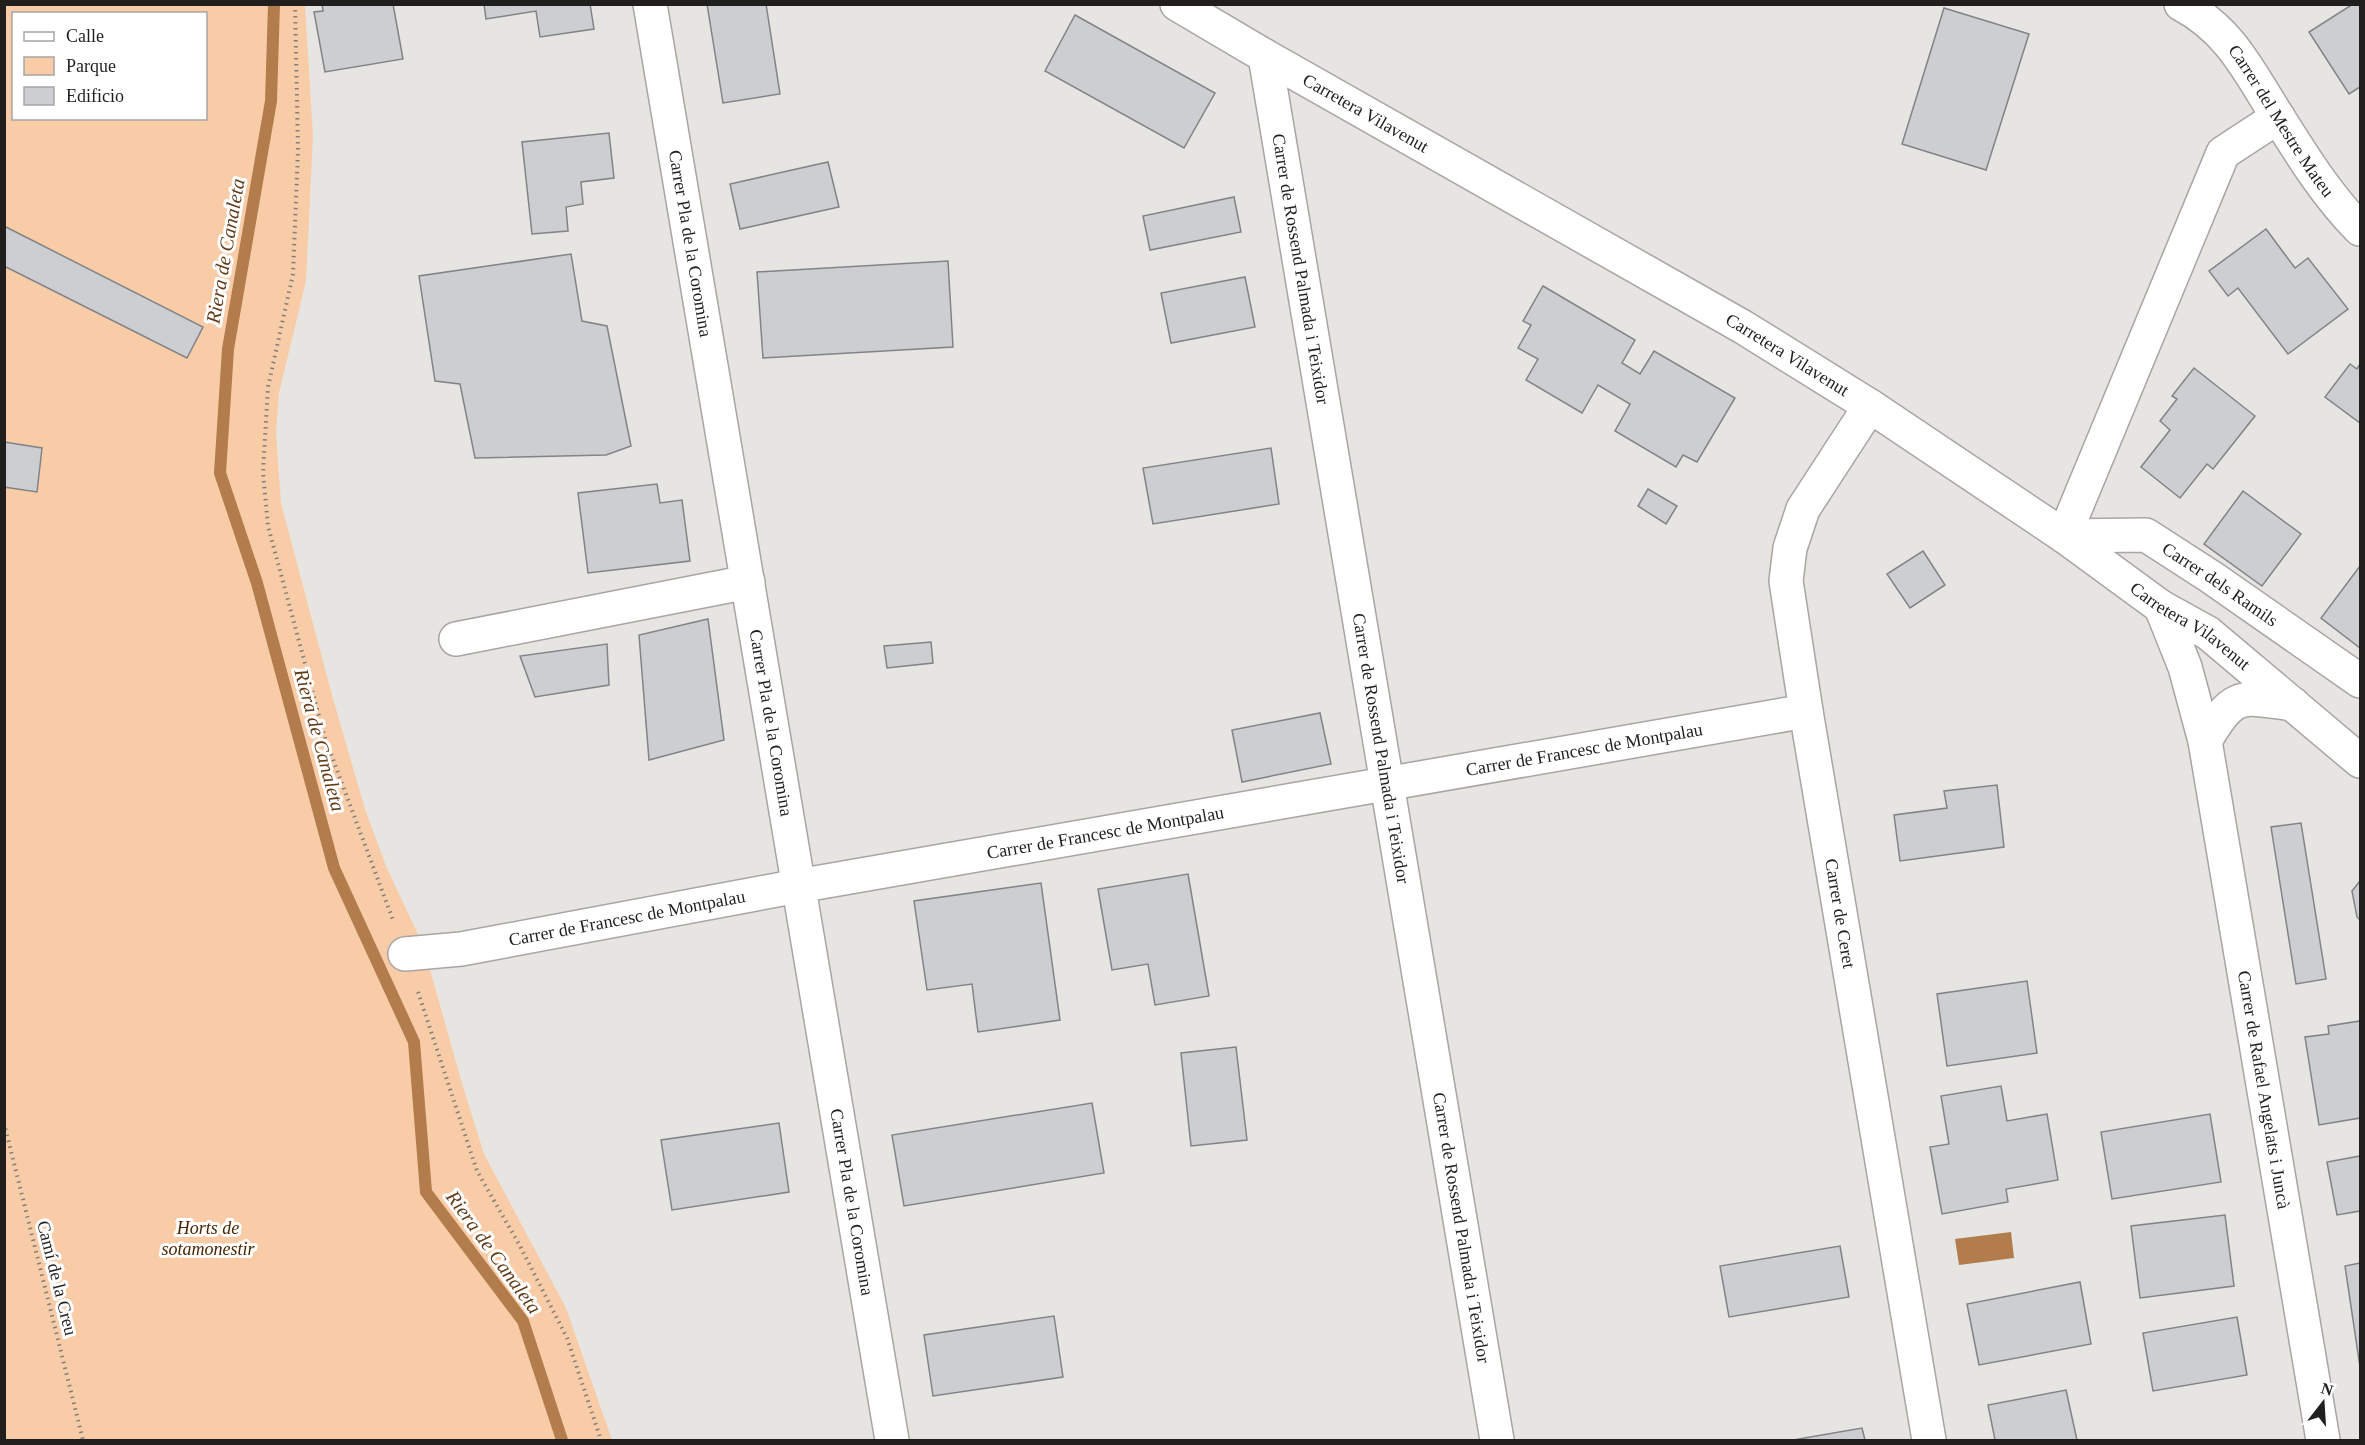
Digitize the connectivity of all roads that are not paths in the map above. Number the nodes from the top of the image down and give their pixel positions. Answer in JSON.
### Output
{"nodes":[{"id":1,"x":650,"y":4,"type":"edge"},
{"id":2,"x":1177,"y":4,"type":"edge"},
{"id":3,"x":2193,"y":8,"type":"edge"},
{"id":4,"x":1264,"y":56,"type":"junction"},
{"id":5,"x":2278,"y":117,"type":"junction"},
{"id":6,"x":2354,"y":210,"type":"edge"},
{"id":7,"x":1870,"y":406,"type":"junction"},
{"id":8,"x":2064,"y":536,"type":"junction"},
{"id":9,"x":748,"y":582,"type":"junction"},
{"id":10,"x":2161,"y":607,"type":"junction"},
{"id":11,"x":456,"y":639,"type":"dead end"},
{"id":12,"x":2361,"y":681,"type":"edge"},
{"id":13,"x":2293,"y":704,"type":"junction"},
{"id":14,"x":1806,"y":711,"type":"junction"},
{"id":15,"x":2205,"y":741,"type":"junction"},
{"id":16,"x":2361,"y":761,"type":"edge"},
{"id":17,"x":1386,"y":785,"type":"junction"},
{"id":18,"x":798,"y":886,"type":"junction"},
{"id":19,"x":405,"y":954,"type":"road end"},
{"id":20,"x":892,"y":1440,"type":"edge"},
{"id":21,"x":1497,"y":1440,"type":"edge"},
{"id":22,"x":1929,"y":1440,"type":"edge"},
{"id":23,"x":2323,"y":1440,"type":"edge"}],
"edges":[{"from":1,"to":9,"type":"street","name":"Carrer Pla de la Coromina"},
{"from":2,"to":4,"type":"street","name":"Carretera Vilavenut"},
{"from":3,"to":5,"type":"street","name":"Carrer del Mestre Mateu"},
{"from":4,"to":7,"type":"street","name":"Carretera Vilavenut"},
{"from":4,"to":17,"type":"street","name":"Carrer de Rossend Palmada i Teixidor"},
{"from":5,"to":6,"type":"street","name":"Carrer del Mestre Mateu"},
{"from":5,"to":8,"type":"street"},
{"from":7,"to":8,"type":"street","name":"Carretera Vilavenut"},
{"from":7,"to":14,"type":"street","name":"Carrer de Ceret"},
{"from":8,"to":10,"type":"street","name":"Carretera Vilavenut"},
{"from":8,"to":12,"type":"street","name":"Carrer dels Ramils"},
{"from":9,"to":11,"type":"street"},
{"from":9,"to":18,"type":"street","name":"Carrer Pla de la Coromina"},
{"from":10,"to":13,"type":"street","name":"Carretera Vilavenut"},
{"from":10,"to":15,"type":"street","name":"Carrer de Rafael Angelats i Juncà"},
{"from":13,"to":15,"type":"street"},
{"from":13,"to":16,"type":"street","name":"Carretera Vilavenut"},
{"from":14,"to":17,"type":"street","name":"Carrer de Francesc de Montpalau"},
{"from":14,"to":22,"type":"street","name":"Carrer de Ceret"},
{"from":15,"to":23,"type":"street","name":"Carrer de Rafael Angelats i Juncà"},
{"from":17,"to":18,"type":"street","name":"Carrer de Francesc de Montpalau"},
{"from":17,"to":21,"type":"street","name":"Carrer de Rossend Palmada i Teixidor"},
{"from":18,"to":19,"type":"street","name":"Carrer de Francesc de Montpalau"},
{"from":18,"to":20,"type":"street","name":"Carrer Pla de la Coromina"}]}
